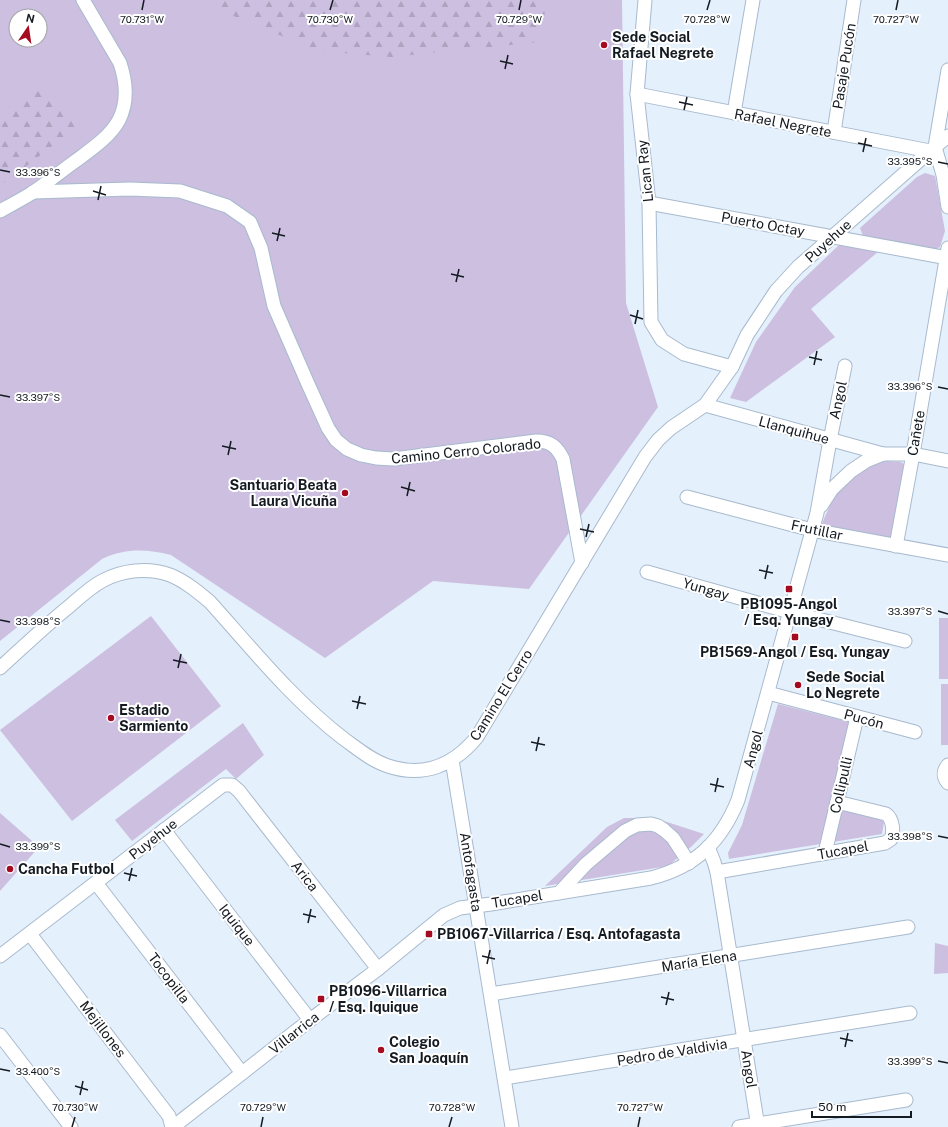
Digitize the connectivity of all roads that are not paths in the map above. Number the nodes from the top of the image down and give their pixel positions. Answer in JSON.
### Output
{"nodes":[{"id":1,"x":83,"y":0,"type":"edge"},
{"id":2,"x":645,"y":0,"type":"edge"},
{"id":3,"x":753,"y":0,"type":"edge"},
{"id":4,"x":854,"y":0,"type":"edge"},
{"id":5,"x":948,"y":70,"type":"edge"},
{"id":6,"x":637,"y":94,"type":"junction"},
{"id":7,"x":734,"y":113,"type":"junction"},
{"id":8,"x":834,"y":132,"type":"junction"},
{"id":9,"x":948,"y":136,"type":"edge"},
{"id":10,"x":932,"y":149,"type":"junction"},
{"id":11,"x":33,"y":192,"type":"junction"},
{"id":12,"x":649,"y":204,"type":"junction"},
{"id":13,"x":948,"y":207,"type":"edge"},
{"id":14,"x":0,"y":211,"type":"edge"},
{"id":15,"x":832,"y":237,"type":"junction"},
{"id":16,"x":947,"y":255,"type":"edge"},
{"id":17,"x":732,"y":366,"type":"junction"},
{"id":18,"x":845,"y":366,"type":"dead end"},
{"id":19,"x":705,"y":405,"type":"junction"},
{"id":20,"x":830,"y":440,"type":"junction"},
{"id":21,"x":883,"y":454,"type":"junction"},
{"id":22,"x":913,"y":454,"type":"junction"},
{"id":23,"x":948,"y":461,"type":"edge"},
{"id":24,"x":687,"y":497,"type":"dead end"},
{"id":25,"x":817,"y":513,"type":"junction"},
{"id":26,"x":812,"y":530,"type":"junction"},
{"id":27,"x":896,"y":546,"type":"junction"},
{"id":28,"x":948,"y":555,"type":"edge"},
{"id":29,"x":582,"y":563,"type":"junction"},
{"id":30,"x":646,"y":572,"type":"dead end"},
{"id":31,"x":790,"y":612,"type":"junction"},
{"id":32,"x":905,"y":641,"type":"dead end"},
{"id":33,"x":0,"y":668,"type":"edge"},
{"id":34,"x":768,"y":694,"type":"junction"},
{"id":35,"x":857,"y":717,"type":"junction"},
{"id":36,"x":915,"y":732,"type":"dead end"},
{"id":37,"x":452,"y":760,"type":"junction"},
{"id":38,"x":948,"y":765,"type":"edge"},
{"id":39,"x":948,"y":783,"type":"edge"},
{"id":40,"x":232,"y":785,"type":"joint"},
{"id":41,"x":837,"y":802,"type":"junction"},
{"id":42,"x":164,"y":830,"type":"junction"},
{"id":43,"x":708,"y":847,"type":"junction"},
{"id":44,"x":825,"y":853,"type":"junction"},
{"id":45,"x":689,"y":863,"type":"junction"},
{"id":46,"x":717,"y":872,"type":"junction"},
{"id":47,"x":96,"y":883,"type":"junction"},
{"id":48,"x":559,"y":893,"type":"junction"},
{"id":49,"x":476,"y":906,"type":"junction"},
{"id":50,"x":908,"y":927,"type":"dead end"},
{"id":51,"x":30,"y":934,"type":"junction"},
{"id":52,"x":0,"y":956,"type":"edge"},
{"id":53,"x":730,"y":956,"type":"junction"},
{"id":54,"x":378,"y":969,"type":"junction"},
{"id":55,"x":491,"y":994,"type":"junction"},
{"id":56,"x":910,"y":1013,"type":"dead end"},
{"id":57,"x":310,"y":1020,"type":"junction"},
{"id":58,"x":0,"y":1035,"type":"edge"},
{"id":59,"x":744,"y":1040,"type":"junction"},
{"id":60,"x":242,"y":1073,"type":"junction"},
{"id":61,"x":505,"y":1078,"type":"junction"},
{"id":62,"x":906,"y":1100,"type":"dead end"},
{"id":63,"x":758,"y":1126,"type":"edge"},
{"id":64,"x":71,"y":1127,"type":"edge"},
{"id":65,"x":172,"y":1127,"type":"edge"},
{"id":66,"x":512,"y":1127,"type":"edge"},
{"id":67,"x":739,"y":1127,"type":"edge"}],
"edges":[{"from":1,"to":11,"type":"street","name":"Camino Cerro Colorado"},
{"from":2,"to":6,"type":"street","name":"Lican Ray"},
{"from":3,"to":7,"type":"street"},
{"from":4,"to":8,"type":"street","name":"Pasaje Pucón"},
{"from":5,"to":10,"type":"street"},
{"from":6,"to":7,"type":"street","name":"Rafael Negrete"},
{"from":6,"to":12,"type":"street","name":"Lican Ray"},
{"from":7,"to":8,"type":"street","name":"Rafael Negrete"},
{"from":8,"to":10,"type":"street","name":"Rafael Negrete"},
{"from":9,"to":10,"type":"street","name":"Puyehue"},
{"from":10,"to":13,"type":"street"},
{"from":10,"to":15,"type":"street","name":"Puyehue"},
{"from":11,"to":14,"type":"street","name":"Camino Cerro Colorado"},
{"from":11,"to":29,"type":"street","name":"Camino Cerro Colorado"},
{"from":12,"to":15,"type":"street","name":"Puerto Octay"},
{"from":12,"to":17,"type":"street","name":"Lican Ray"},
{"from":15,"to":16,"type":"street","name":"Puerto Octay"},
{"from":15,"to":17,"type":"street","name":"Puyehue"},
{"from":16,"to":22,"type":"street","name":"Cañete"},
{"from":17,"to":19,"type":"street","name":"Camino El Cerro"},
{"from":18,"to":20,"type":"street","name":"Angol"},
{"from":19,"to":20,"type":"street","name":"Llanquihue"},
{"from":19,"to":29,"type":"street","name":"Camino El Cerro"},
{"from":20,"to":21,"type":"street","name":"Llanquihue"},
{"from":20,"to":25,"type":"street","name":"Angol"},
{"from":21,"to":22,"type":"street","name":"Llanquihue"},
{"from":21,"to":25,"type":"street","name":"Llanquihue"},
{"from":22,"to":23,"type":"street","name":"Llanquihue"},
{"from":22,"to":27,"type":"street","name":"Cañete"},
{"from":24,"to":26,"type":"street","name":"Frutillar"},
{"from":25,"to":26,"type":"street","name":"Angol"},
{"from":26,"to":27,"type":"street","name":"Frutillar"},
{"from":26,"to":31,"type":"street","name":"Angol"},
{"from":27,"to":28,"type":"street","name":"Frutillar"},
{"from":29,"to":37,"type":"street","name":"Camino El Cerro"},
{"from":30,"to":31,"type":"street","name":"Yungay"},
{"from":31,"to":32,"type":"street","name":"Yungay"},
{"from":31,"to":34,"type":"street","name":"Angol"},
{"from":33,"to":37,"type":"street","name":"Camino El Cerro"},
{"from":34,"to":35,"type":"street","name":"Pucón"},
{"from":34,"to":43,"type":"street","name":"Angol"},
{"from":35,"to":36,"type":"street","name":"Pucón"},
{"from":35,"to":41,"type":"street","name":"Collipulli"},
{"from":37,"to":49,"type":"street","name":"Antofagasta"},
{"from":38,"to":39,"type":"street"},
{"from":40,"to":42,"type":"street","name":"Puyehue"},
{"from":40,"to":54,"type":"street","name":"Arica"},
{"from":41,"to":44,"type":"street","name":"Collipulli"},
{"from":41,"to":44,"type":"street","name":"Tucapel"},
{"from":42,"to":47,"type":"street","name":"Puyehue"},
{"from":42,"to":57,"type":"street","name":"Iquique"},
{"from":43,"to":45,"type":"street","name":"Tucapel"},
{"from":43,"to":46,"type":"street","name":"Angol"},
{"from":44,"to":46,"type":"street","name":"Tucapel"},
{"from":45,"to":48,"type":"street","name":"Tucapel"},
{"from":45,"to":48,"type":"street","name":"Tucapel"},
{"from":46,"to":53,"type":"street","name":"Angol"},
{"from":47,"to":51,"type":"street","name":"Puyehue"},
{"from":47,"to":60,"type":"street","name":"Tocopilla"},
{"from":48,"to":49,"type":"street","name":"Tucapel"},
{"from":49,"to":54,"type":"street","name":"Villarrica"},
{"from":49,"to":55,"type":"street","name":"Antofagasta"},
{"from":50,"to":53,"type":"street","name":"María Elena"},
{"from":51,"to":52,"type":"street","name":"Puyehue"},
{"from":51,"to":65,"type":"street","name":"Mejillones"},
{"from":53,"to":55,"type":"street","name":"María Elena"},
{"from":53,"to":59,"type":"street","name":"Angol"},
{"from":54,"to":57,"type":"street","name":"Villarrica"},
{"from":55,"to":61,"type":"street","name":"Antofagasta"},
{"from":56,"to":59,"type":"street","name":"Pedro de Valdivia"},
{"from":57,"to":60,"type":"street","name":"Villarrica"},
{"from":58,"to":64,"type":"street"},
{"from":59,"to":61,"type":"street","name":"Pedro de Valdivia"},
{"from":59,"to":63,"type":"street","name":"Angol"},
{"from":60,"to":65,"type":"street","name":"Villarrica"},
{"from":61,"to":66,"type":"street","name":"Antofagasta"},
{"from":62,"to":63,"type":"street"},
{"from":63,"to":67,"type":"street"}]}
